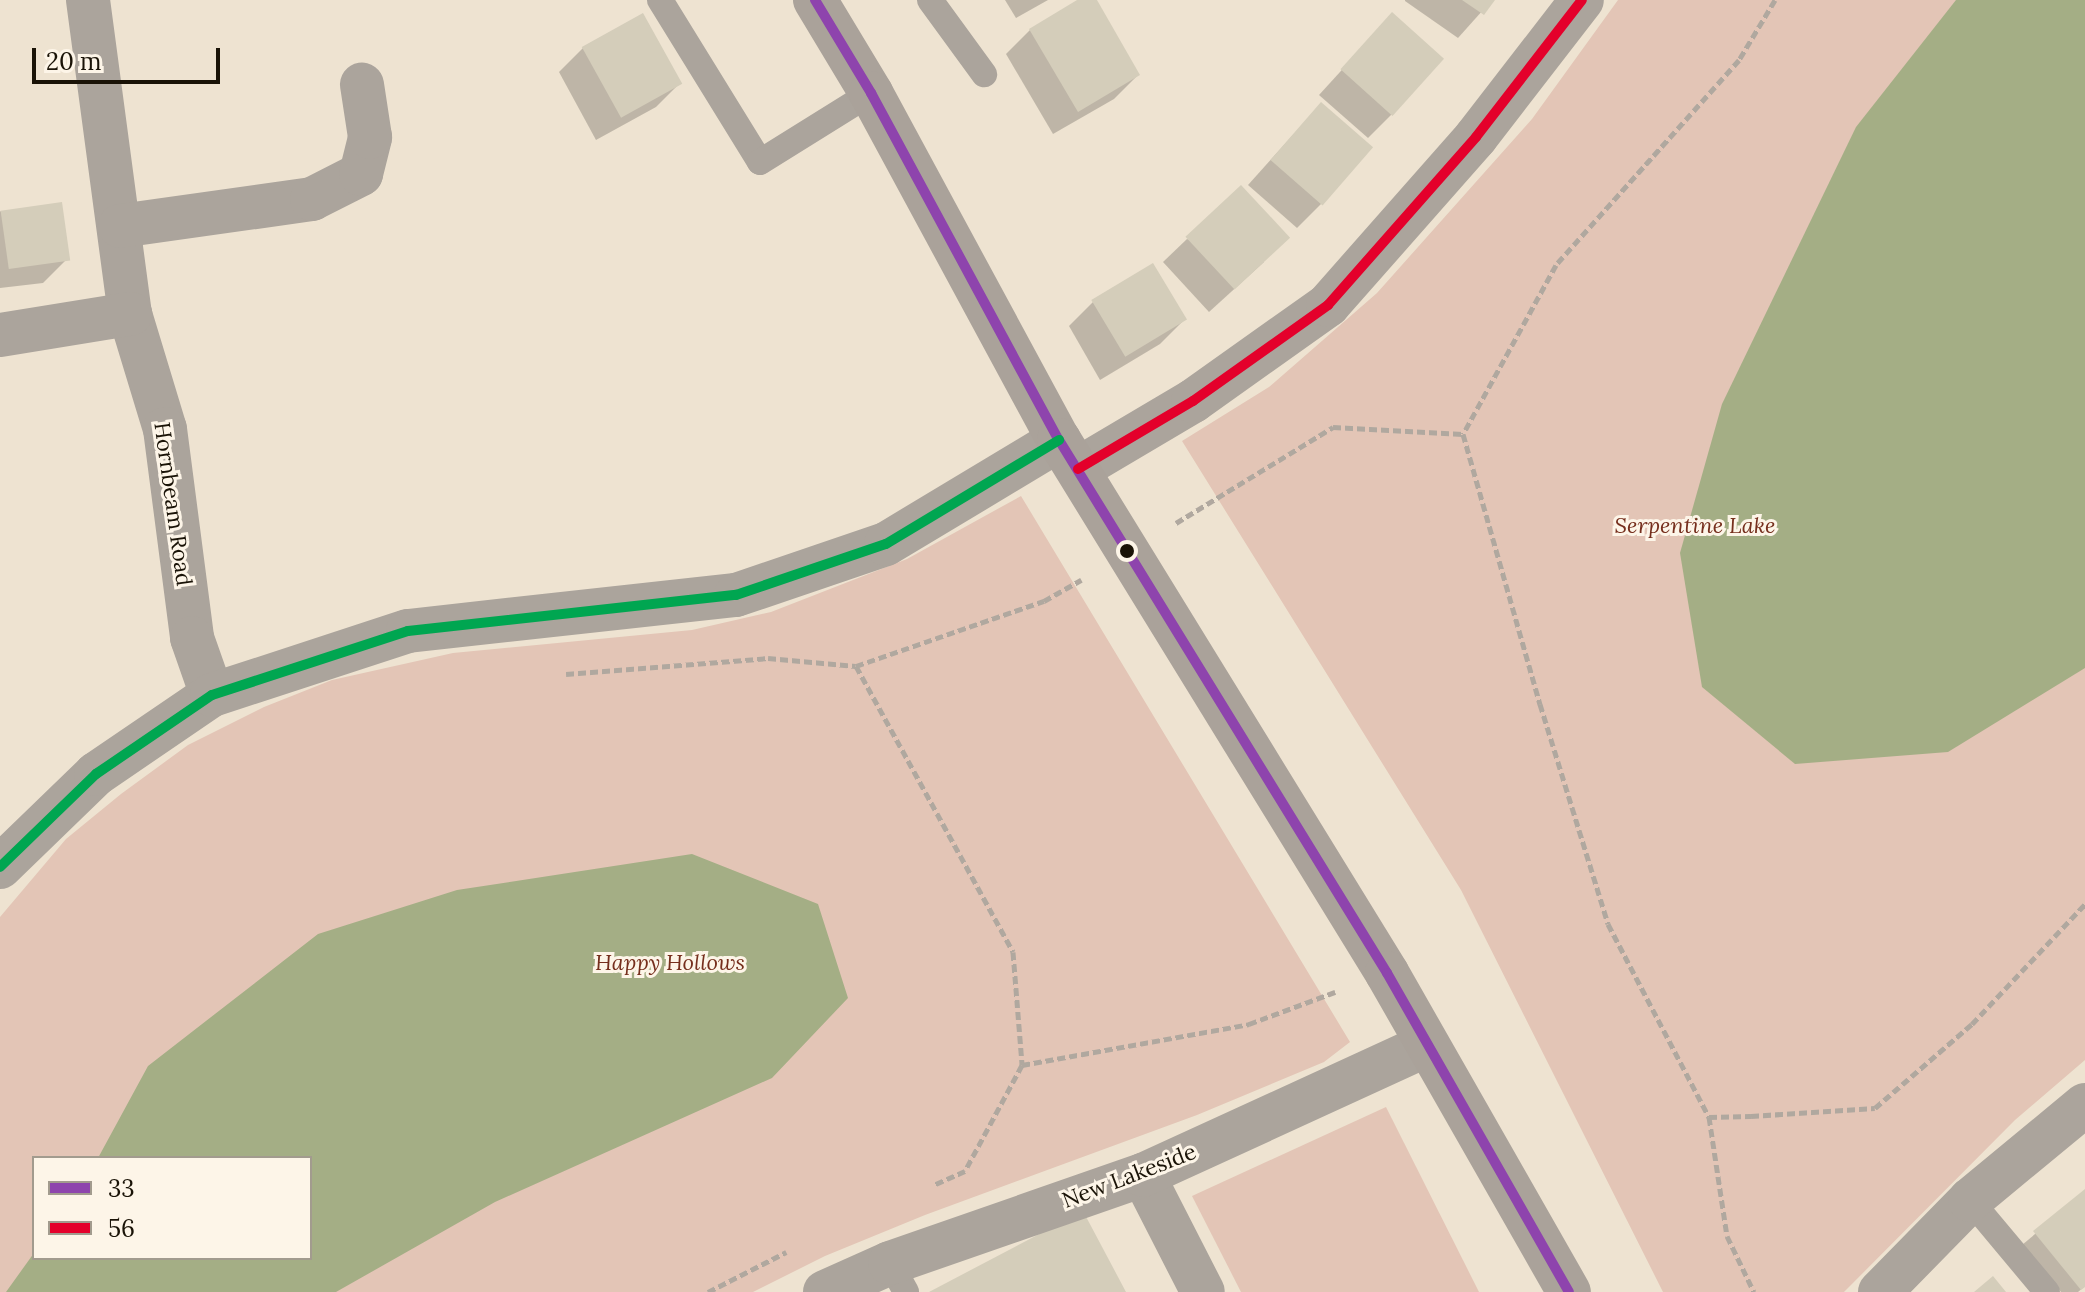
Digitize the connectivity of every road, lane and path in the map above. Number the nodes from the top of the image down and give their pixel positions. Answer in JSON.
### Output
{"nodes":[{"id":1,"x":88,"y":0,"type":"edge"},
{"id":2,"x":660,"y":0,"type":"edge"},
{"id":3,"x":815,"y":0,"type":"edge"},
{"id":4,"x":930,"y":0,"type":"edge"},
{"id":5,"x":1582,"y":0,"type":"edge"},
{"id":6,"x":1775,"y":0,"type":"edge"},
{"id":7,"x":984,"y":74,"type":"dead end"},
{"id":8,"x":362,"y":85,"type":"dead end"},
{"id":9,"x":871,"y":93,"type":"junction"},
{"id":10,"x":120,"y":226,"type":"junction"},
{"id":11,"x":130,"y":314,"type":"junction"},
{"id":12,"x":0,"y":335,"type":"edge"},
{"id":13,"x":1069,"y":455,"type":"junction"},
{"id":14,"x":563,"y":674,"type":"dead end"},
{"id":15,"x":212,"y":695,"type":"junction"},
{"id":16,"x":0,"y":867,"type":"edge"},
{"id":17,"x":2085,"y":904,"type":"edge"},
{"id":18,"x":1387,"y":973,"type":"junction"},
{"id":19,"x":1427,"y":1045,"type":"junction"},
{"id":20,"x":1022,"y":1065,"type":"junction"},
{"id":21,"x":2085,"y":1105,"type":"edge"},
{"id":22,"x":1709,"y":1117,"type":"junction"},
{"id":23,"x":1143,"y":1175,"type":"junction"},
{"id":24,"x":922,"y":1190,"type":"dead end"},
{"id":25,"x":1970,"y":1200,"type":"junction"},
{"id":26,"x":791,"y":1249,"type":"dead end"},
{"id":27,"x":898,"y":1277,"type":"edge"},
{"id":28,"x":708,"y":1292,"type":"edge"},
{"id":29,"x":825,"y":1292,"type":"edge"},
{"id":30,"x":1203,"y":1292,"type":"edge"},
{"id":31,"x":1569,"y":1292,"type":"edge"},
{"id":32,"x":1754,"y":1292,"type":"edge"},
{"id":33,"x":1880,"y":1292,"type":"edge"},
{"id":34,"x":2047,"y":1292,"type":"edge"}],
"edges":[{"from":1,"to":10,"type":"street","name":"Hornbeam Road"},
{"from":2,"to":9,"type":"lane"},
{"from":3,"to":9,"type":"street"},
{"from":4,"to":7,"type":"lane"},
{"from":5,"to":13,"type":"street"},
{"from":6,"to":22,"type":"path"},
{"from":8,"to":10,"type":"street"},
{"from":9,"to":13,"type":"street"},
{"from":10,"to":11,"type":"street","name":"Hornbeam Road"},
{"from":11,"to":12,"type":"street"},
{"from":11,"to":15,"type":"street","name":"Hornbeam Road"},
{"from":13,"to":15,"type":"street"},
{"from":13,"to":18,"type":"street"},
{"from":14,"to":20,"type":"path"},
{"from":15,"to":16,"type":"street"},
{"from":17,"to":22,"type":"path"},
{"from":18,"to":19,"type":"street"},
{"from":18,"to":20,"type":"path"},
{"from":19,"to":23,"type":"street","name":"New Lakeside"},
{"from":19,"to":31,"type":"street"},
{"from":20,"to":24,"type":"path"},
{"from":21,"to":25,"type":"street"},
{"from":22,"to":32,"type":"path"},
{"from":23,"to":27,"type":"street","name":"New Lakeside"},
{"from":23,"to":30,"type":"street"},
{"from":25,"to":33,"type":"street"},
{"from":25,"to":34,"type":"lane"},
{"from":26,"to":28,"type":"path"},
{"from":27,"to":29,"type":"street","name":"New Lakeside"}]}
